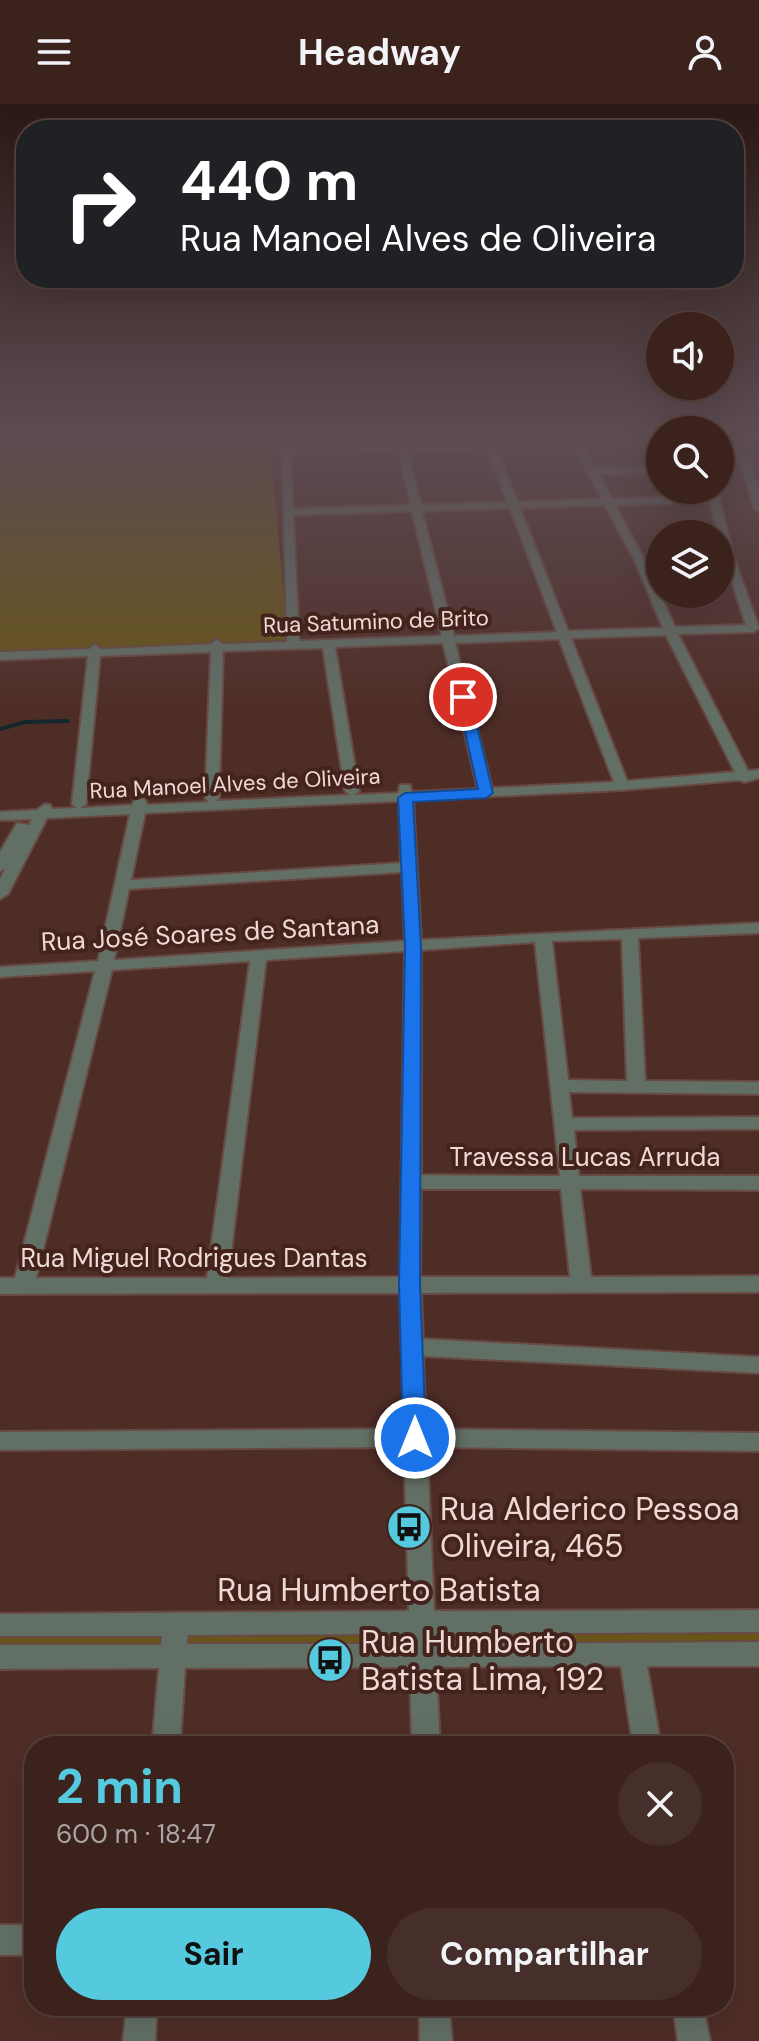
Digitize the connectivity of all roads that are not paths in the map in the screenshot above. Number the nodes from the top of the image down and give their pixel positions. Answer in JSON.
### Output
{"nodes":[{"id":1,"x":288,"y":531,"type":"edge"},
{"id":2,"x":423,"y":531,"type":"edge"},
{"id":3,"x":522,"y":531,"type":"edge"},
{"id":4,"x":624,"y":531,"type":"edge"},
{"id":5,"x":723,"y":531,"type":"edge"},
{"id":6,"x":669,"y":627,"type":"junction"},
{"id":7,"x":562,"y":632,"type":"junction"},
{"id":8,"x":449,"y":636,"type":"junction"},
{"id":9,"x":292,"y":642,"type":"junction"},
{"id":10,"x":328,"y":642,"type":"junction"},
{"id":11,"x":217,"y":645,"type":"junction"},
{"id":12,"x":95,"y":650,"type":"junction"},
{"id":13,"x":0,"y":655,"type":"edge"},
{"id":14,"x":751,"y":774,"type":"edge"},
{"id":15,"x":621,"y":781,"type":"junction"},
{"id":16,"x":485,"y":788,"type":"junction"},
{"id":17,"x":352,"y":791,"type":"junction"},
{"id":18,"x":405,"y":793,"type":"junction"},
{"id":19,"x":212,"y":798,"type":"junction"},
{"id":20,"x":79,"y":804,"type":"junction"},
{"id":21,"x":139,"y":806,"type":"junction"},
{"id":22,"x":0,"y":809,"type":"edge"},
{"id":23,"x":37,"y":811,"type":"junction"},
{"id":24,"x":0,"y":816,"type":"edge"},
{"id":25,"x":0,"y":866,"type":"edge"},
{"id":26,"x":409,"y":867,"type":"junction"},
{"id":27,"x":122,"y":885,"type":"junction"},
{"id":28,"x":1,"y":890,"type":"edge"},
{"id":29,"x":759,"y":928,"type":"edge"},
{"id":30,"x":630,"y":933,"type":"junction"},
{"id":31,"x":543,"y":937,"type":"junction"},
{"id":32,"x":413,"y":947,"type":"junction"},
{"id":33,"x":259,"y":954,"type":"junction"},
{"id":34,"x":105,"y":965,"type":"junction"},
{"id":35,"x":0,"y":972,"type":"edge"},
{"id":36,"x":559,"y":1086,"type":"junction"},
{"id":37,"x":636,"y":1087,"type":"junction"},
{"id":38,"x":759,"y":1088,"type":"edge"},
{"id":39,"x":759,"y":1123,"type":"edge"},
{"id":40,"x":564,"y":1124,"type":"junction"},
{"id":41,"x":410,"y":1182,"type":"junction"},
{"id":42,"x":569,"y":1183,"type":"junction"},
{"id":43,"x":759,"y":1183,"type":"edge"},
{"id":44,"x":217,"y":1283,"type":"junction"},
{"id":45,"x":581,"y":1283,"type":"junction"},
{"id":46,"x":759,"y":1284,"type":"edge"},
{"id":47,"x":410,"y":1285,"type":"junction"},
{"id":48,"x":0,"y":1286,"type":"edge"},
{"id":49,"x":23,"y":1287,"type":"junction"},
{"id":50,"x":414,"y":1347,"type":"junction"},
{"id":51,"x":759,"y":1365,"type":"edge"},
{"id":52,"x":415,"y":1438,"type":"junction"},
{"id":53,"x":0,"y":1441,"type":"edge"},
{"id":54,"x":759,"y":1442,"type":"edge"},
{"id":55,"x":759,"y":1621,"type":"edge"},
{"id":56,"x":0,"y":1625,"type":"edge"},
{"id":57,"x":176,"y":1625,"type":"junction"},
{"id":58,"x":424,"y":1625,"type":"junction"},
{"id":59,"x":424,"y":1654,"type":"junction"},
{"id":60,"x":632,"y":1654,"type":"junction"},
{"id":61,"x":759,"y":1654,"type":"edge"},
{"id":62,"x":0,"y":1657,"type":"edge"},
{"id":63,"x":174,"y":1658,"type":"junction"},
{"id":64,"x":167,"y":1736,"type":"edge"},
{"id":65,"x":426,"y":1736,"type":"edge"},
{"id":66,"x":645,"y":1736,"type":"edge"},
{"id":67,"x":0,"y":1940,"type":"edge"},
{"id":68,"x":24,"y":1940,"type":"edge"},
{"id":69,"x":141,"y":2016,"type":"edge"},
{"id":70,"x":435,"y":2016,"type":"edge"},
{"id":71,"x":690,"y":2016,"type":"edge"},
{"id":72,"x":139,"y":2041,"type":"edge"},
{"id":73,"x":436,"y":2041,"type":"edge"},
{"id":74,"x":694,"y":2041,"type":"edge"}],
"edges":[{"from":1,"to":9,"type":"street"},
{"from":2,"to":8,"type":"street"},
{"from":3,"to":7,"type":"street"},
{"from":4,"to":6,"type":"street"},
{"from":5,"to":6,"type":"street","name":"Rua Satumino de Brito"},
{"from":6,"to":7,"type":"street","name":"Rua Satumino de Brito"},
{"from":6,"to":14,"type":"street"},
{"from":7,"to":8,"type":"street","name":"Rua Satumino de Brito"},
{"from":7,"to":15,"type":"street"},
{"from":8,"to":9,"type":"street","name":"Rua Satumino de Brito"},
{"from":8,"to":10,"type":"street","name":"Rua Satumino de Brito"},
{"from":8,"to":16,"type":"street"},
{"from":9,"to":10,"type":"street","name":"Rua Satumino de Brito"},
{"from":9,"to":11,"type":"street","name":"Rua Satumino de Brito"},
{"from":10,"to":17,"type":"street"},
{"from":11,"to":12,"type":"street","name":"Rua Satumino de Brito"},
{"from":11,"to":19,"type":"street"},
{"from":12,"to":13,"type":"street","name":"Rua Satumino de Brito"},
{"from":12,"to":20,"type":"street"},
{"from":14,"to":15,"type":"street","name":"Rua Manoel Alves de Oliveira"},
{"from":15,"to":16,"type":"street","name":"Rua Manoel Alves de Oliveira"},
{"from":16,"to":18,"type":"street","name":"Rua Manoel Alves de Oliveira"},
{"from":17,"to":18,"type":"street","name":"Rua Manoel Alves de Oliveira"},
{"from":17,"to":19,"type":"street","name":"Rua Manoel Alves de Oliveira"},
{"from":18,"to":21,"type":"street","name":"Rua Manoel Alves de Oliveira"},
{"from":18,"to":26,"type":"street"},
{"from":19,"to":21,"type":"street","name":"Rua Manoel Alves de Oliveira"},
{"from":20,"to":21,"type":"street","name":"Rua Manoel Alves de Oliveira"},
{"from":20,"to":23,"type":"street","name":"Rua Manoel Alves de Oliveira"},
{"from":21,"to":23,"type":"street","name":"Rua Manoel Alves de Oliveira"},
{"from":21,"to":27,"type":"street"},
{"from":22,"to":23,"type":"street","name":"Rua Manoel Alves de Oliveira"},
{"from":23,"to":24,"type":"street","name":"Rua Manoel Alves de Oliveira"},
{"from":23,"to":25,"type":"street"},
{"from":23,"to":28,"type":"street"},
{"from":26,"to":27,"type":"street"},
{"from":26,"to":32,"type":"street"},
{"from":27,"to":34,"type":"street"},
{"from":29,"to":30,"type":"street","name":"Rua José Soares de Santana"},
{"from":30,"to":31,"type":"street","name":"Rua José Soares de Santana"},
{"from":30,"to":37,"type":"street"},
{"from":31,"to":32,"type":"street","name":"Rua José Soares de Santana"},
{"from":31,"to":36,"type":"street"},
{"from":32,"to":33,"type":"street","name":"Rua José Soares de Santana"},
{"from":32,"to":41,"type":"street"},
{"from":33,"to":34,"type":"street","name":"Rua José Soares de Santana"},
{"from":33,"to":44,"type":"street"},
{"from":34,"to":35,"type":"street","name":"Rua José Soares de Santana"},
{"from":34,"to":49,"type":"street"},
{"from":36,"to":37,"type":"street"},
{"from":36,"to":40,"type":"street"},
{"from":37,"to":38,"type":"street"},
{"from":39,"to":40,"type":"street"},
{"from":40,"to":42,"type":"street"},
{"from":41,"to":42,"type":"street","name":"Travessa Lucas Arruda"},
{"from":41,"to":47,"type":"street"},
{"from":42,"to":43,"type":"street","name":"Travessa Lucas Arruda"},
{"from":42,"to":45,"type":"street"},
{"from":44,"to":47,"type":"street","name":"Rua Miguel Rodrigues Dantas"},
{"from":44,"to":49,"type":"street","name":"Rua Miguel Rodrigues Dantas"},
{"from":45,"to":46,"type":"street","name":"Rua Miguel Rodrigues Dantas"},
{"from":45,"to":47,"type":"street","name":"Rua Miguel Rodrigues Dantas"},
{"from":47,"to":50,"type":"street"},
{"from":48,"to":49,"type":"street","name":"Rua Miguel Rodrigues Dantas"},
{"from":50,"to":51,"type":"street"},
{"from":50,"to":52,"type":"street"},
{"from":52,"to":53,"type":"street"},
{"from":52,"to":54,"type":"street"},
{"from":52,"to":58,"type":"street"},
{"from":55,"to":58,"type":"street","name":"Rua Humberto Batista"},
{"from":56,"to":57,"type":"street","name":"Rua Humberto Batista"},
{"from":57,"to":58,"type":"street","name":"Rua Humberto Batista"},
{"from":57,"to":63,"type":"street"},
{"from":58,"to":59,"type":"street"},
{"from":59,"to":60,"type":"street"},
{"from":59,"to":63,"type":"street"},
{"from":59,"to":65,"type":"street"},
{"from":60,"to":61,"type":"street"},
{"from":60,"to":66,"type":"street"},
{"from":62,"to":63,"type":"street"},
{"from":63,"to":64,"type":"street"},
{"from":67,"to":68,"type":"street"},
{"from":69,"to":72,"type":"street"},
{"from":70,"to":73,"type":"street"},
{"from":71,"to":74,"type":"street"}]}
